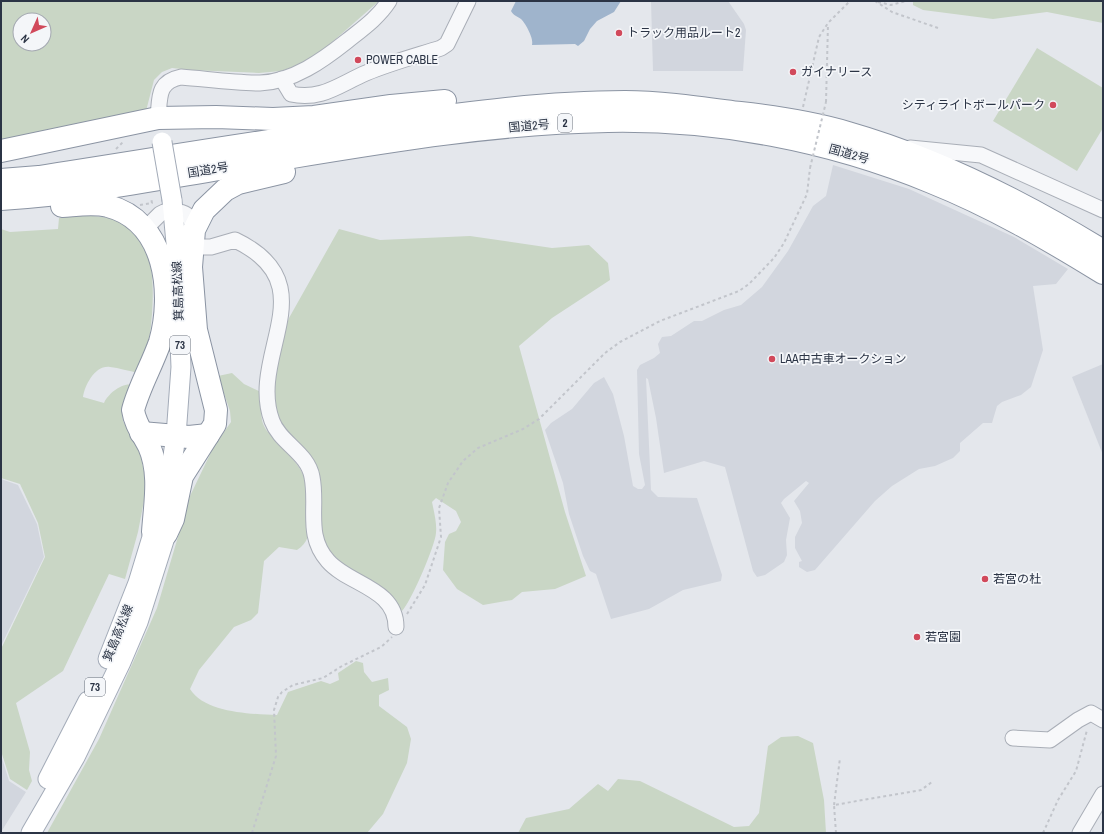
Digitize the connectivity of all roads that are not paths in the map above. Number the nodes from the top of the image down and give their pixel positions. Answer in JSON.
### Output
{"nodes":[{"id":1,"x":389,"y":1,"type":"edge"},
{"id":2,"x":468,"y":1,"type":"edge"},
{"id":3,"x":282,"y":79,"type":"junction"},
{"id":4,"x":673,"y":104,"type":"junction"},
{"id":5,"x":158,"y":118,"type":"junction"},
{"id":6,"x":395,"y":141,"type":"junction"},
{"id":7,"x":893,"y":147,"type":"junction"},
{"id":8,"x":1,"y":151,"type":"edge"},
{"id":9,"x":1,"y":180,"type":"edge"},
{"id":10,"x":1,"y":199,"type":"edge"},
{"id":11,"x":166,"y":208,"type":"junction"},
{"id":12,"x":1103,"y":210,"type":"edge"},
{"id":13,"x":1,"y":212,"type":"edge"},
{"id":14,"x":145,"y":229,"type":"junction"},
{"id":15,"x":193,"y":238,"type":"junction"},
{"id":16,"x":1103,"y":251,"type":"edge"},
{"id":17,"x":1103,"y":273,"type":"edge"},
{"id":18,"x":141,"y":433,"type":"junction"},
{"id":19,"x":208,"y":435,"type":"junction"},
{"id":20,"x":176,"y":436,"type":"junction"},
{"id":21,"x":159,"y":533,"type":"junction"},
{"id":22,"x":396,"y":627,"type":"road end"},
{"id":23,"x":1097,"y":716,"type":"edge"},
{"id":24,"x":1013,"y":738,"type":"dead end"},
{"id":25,"x":1103,"y":794,"type":"edge"},
{"id":26,"x":16,"y":833,"type":"edge"},
{"id":27,"x":31,"y":833,"type":"edge"},
{"id":28,"x":1080,"y":833,"type":"edge"}],
"edges":[{"from":1,"to":3,"type":"street"},
{"from":2,"to":3,"type":"street"},
{"from":3,"to":5,"type":"street"},
{"from":4,"to":5,"type":"highway"},
{"from":4,"to":7,"type":"highway","name":"国道2号","number":"2"},
{"from":4,"to":9,"type":"highway","name":"国道2号","number":"2"},
{"from":5,"to":8,"type":"highway"},
{"from":5,"to":11,"type":"main road","name":"箕島高松線","number":"73","bridge":true},
{"from":6,"to":10,"type":"highway","name":"国道2号","number":"2"},
{"from":6,"to":15,"type":"highway"},
{"from":6,"to":17,"type":"highway","name":"国道2号","number":"2"},
{"from":7,"to":12,"type":"street"},
{"from":7,"to":16,"type":"highway","name":"国道2号","number":"2"},
{"from":11,"to":14,"type":"street"},
{"from":11,"to":15,"type":"street"},
{"from":11,"to":20,"type":"main road","name":"箕島高松線","number":"73"},
{"from":13,"to":14,"type":"highway"},
{"from":14,"to":18,"type":"highway"},
{"from":15,"to":19,"type":"highway"},
{"from":15,"to":22,"type":"street"},
{"from":18,"to":20,"type":"highway"},
{"from":18,"to":21,"type":"highway"},
{"from":19,"to":20,"type":"highway"},
{"from":19,"to":21,"type":"highway"},
{"from":20,"to":21,"type":"main road","name":"箕島高松線","number":"73"},
{"from":21,"to":26,"type":"main road","name":"箕島高松線","number":"73"},
{"from":21,"to":27,"type":"main road","name":"箕島高松線","number":"73"},
{"from":23,"to":24,"type":"street"},
{"from":25,"to":28,"type":"street"}]}
